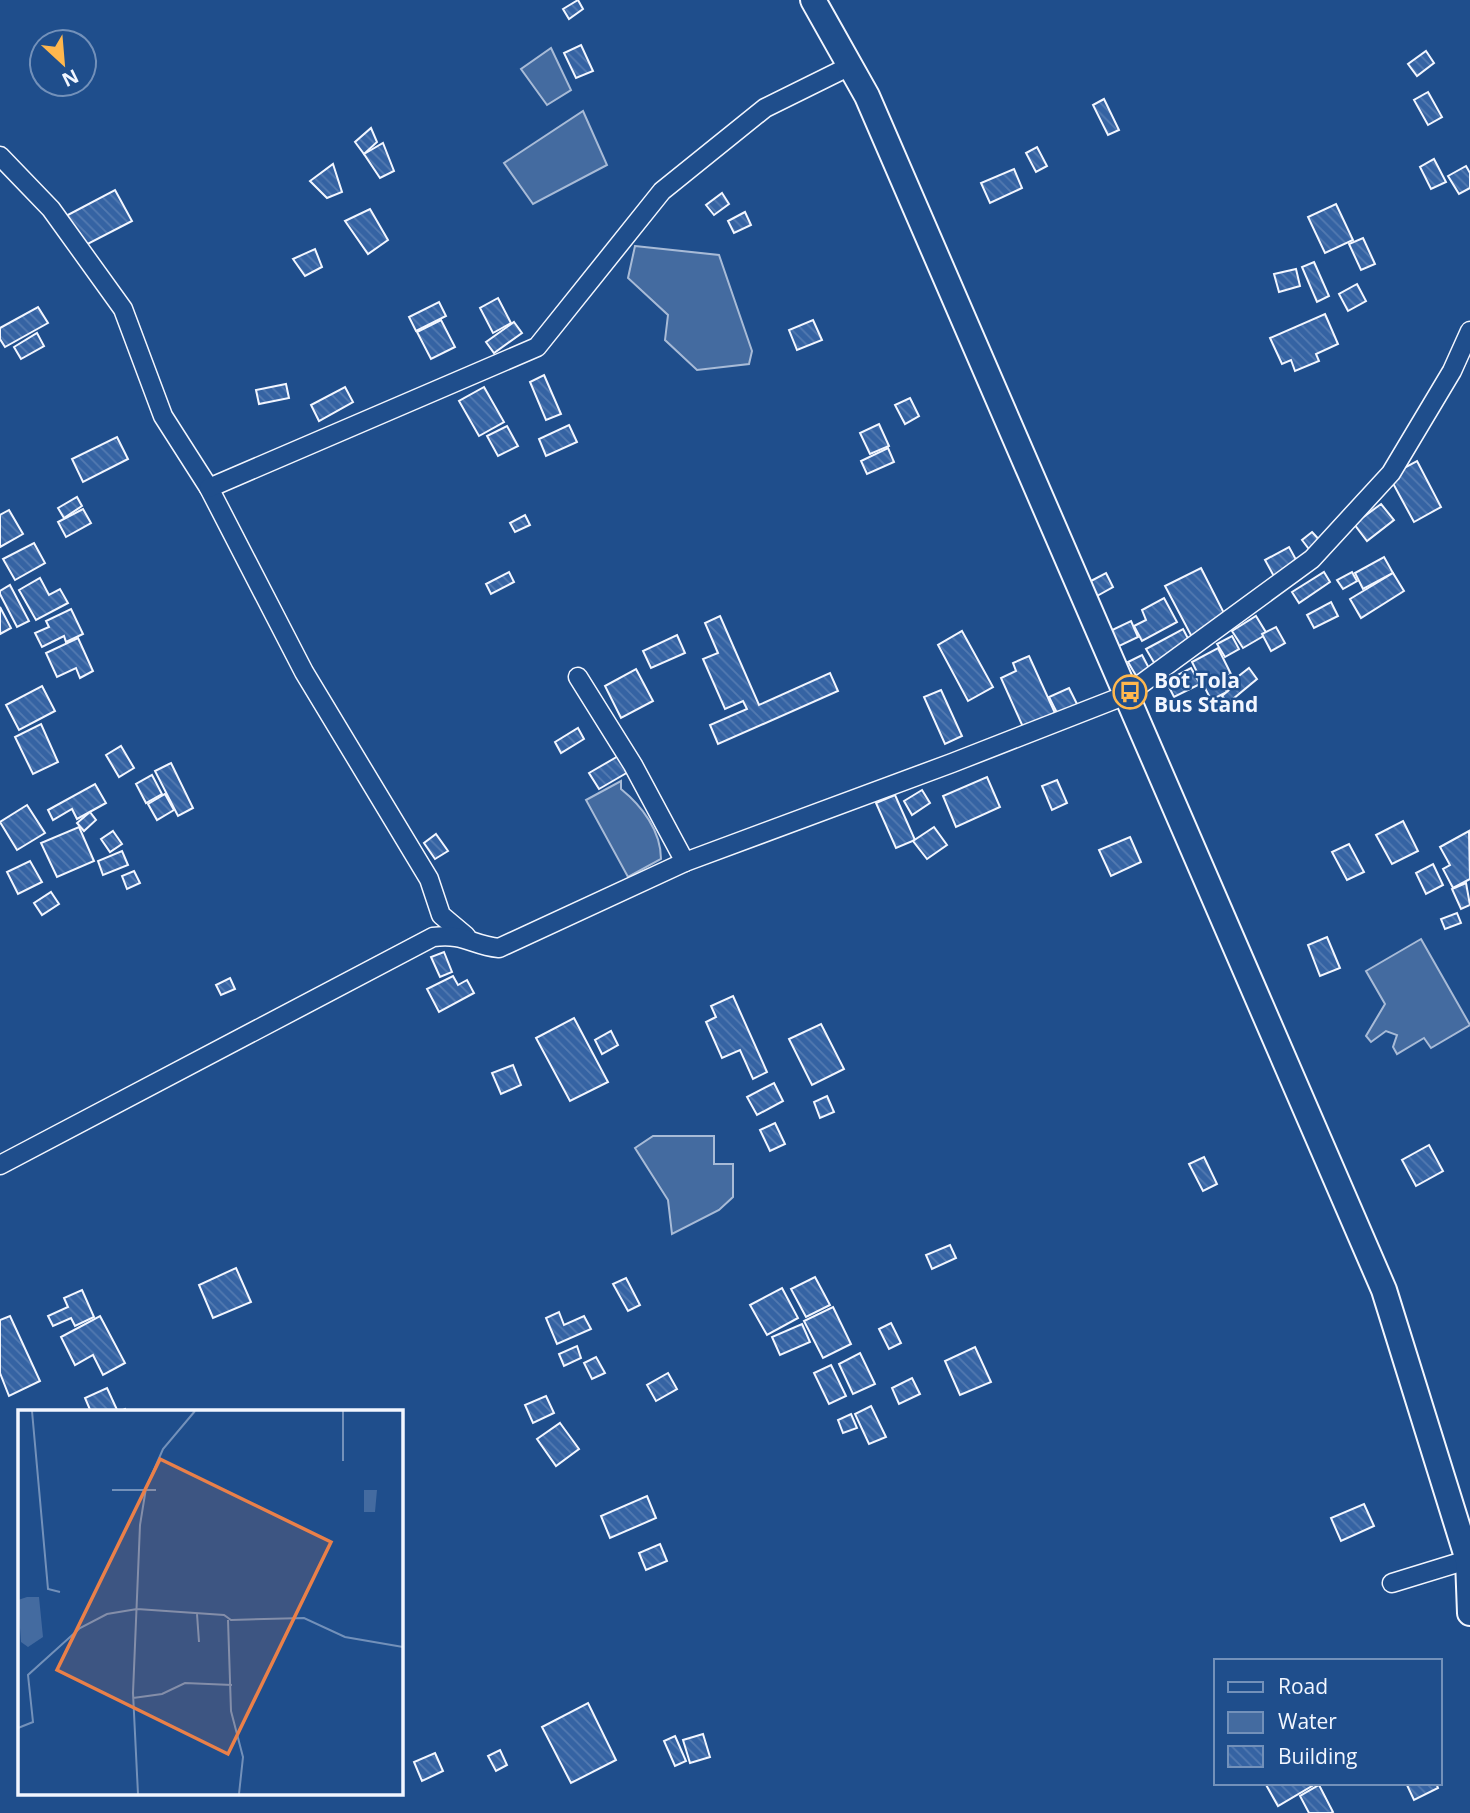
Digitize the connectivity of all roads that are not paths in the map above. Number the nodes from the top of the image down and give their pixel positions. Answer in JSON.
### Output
{"nodes":[{"id":1,"x":813,"y":0,"type":"edge"},
{"id":2,"x":850,"y":66,"type":"junction"},
{"id":3,"x":0,"y":156,"type":"edge"},
{"id":4,"x":1470,"y":331,"type":"edge"},
{"id":5,"x":209,"y":488,"type":"junction"},
{"id":6,"x":578,"y":677,"type":"dead end"},
{"id":7,"x":1126,"y":695,"type":"junction"},
{"id":8,"x":685,"y":862,"type":"junction"},
{"id":9,"x":469,"y":938,"type":"junction"},
{"id":10,"x":0,"y":1165,"type":"edge"},
{"id":11,"x":1469,"y":1559,"type":"edge"},
{"id":12,"x":1392,"y":1583,"type":"dead end"},
{"id":13,"x":1470,"y":1613,"type":"edge"}],
"edges":[{"from":1,"to":2,"type":"main road"},
{"from":2,"to":5,"type":"street"},
{"from":2,"to":7,"type":"main road"},
{"from":3,"to":5,"type":"street"},
{"from":4,"to":7,"type":"street"},
{"from":5,"to":9,"type":"street"},
{"from":6,"to":8,"type":"street"},
{"from":7,"to":8,"type":"street"},
{"from":7,"to":11,"type":"main road"},
{"from":8,"to":9,"type":"street"},
{"from":9,"to":10,"type":"street"},
{"from":11,"to":12,"type":"street"},
{"from":11,"to":13,"type":"main road"}]}
